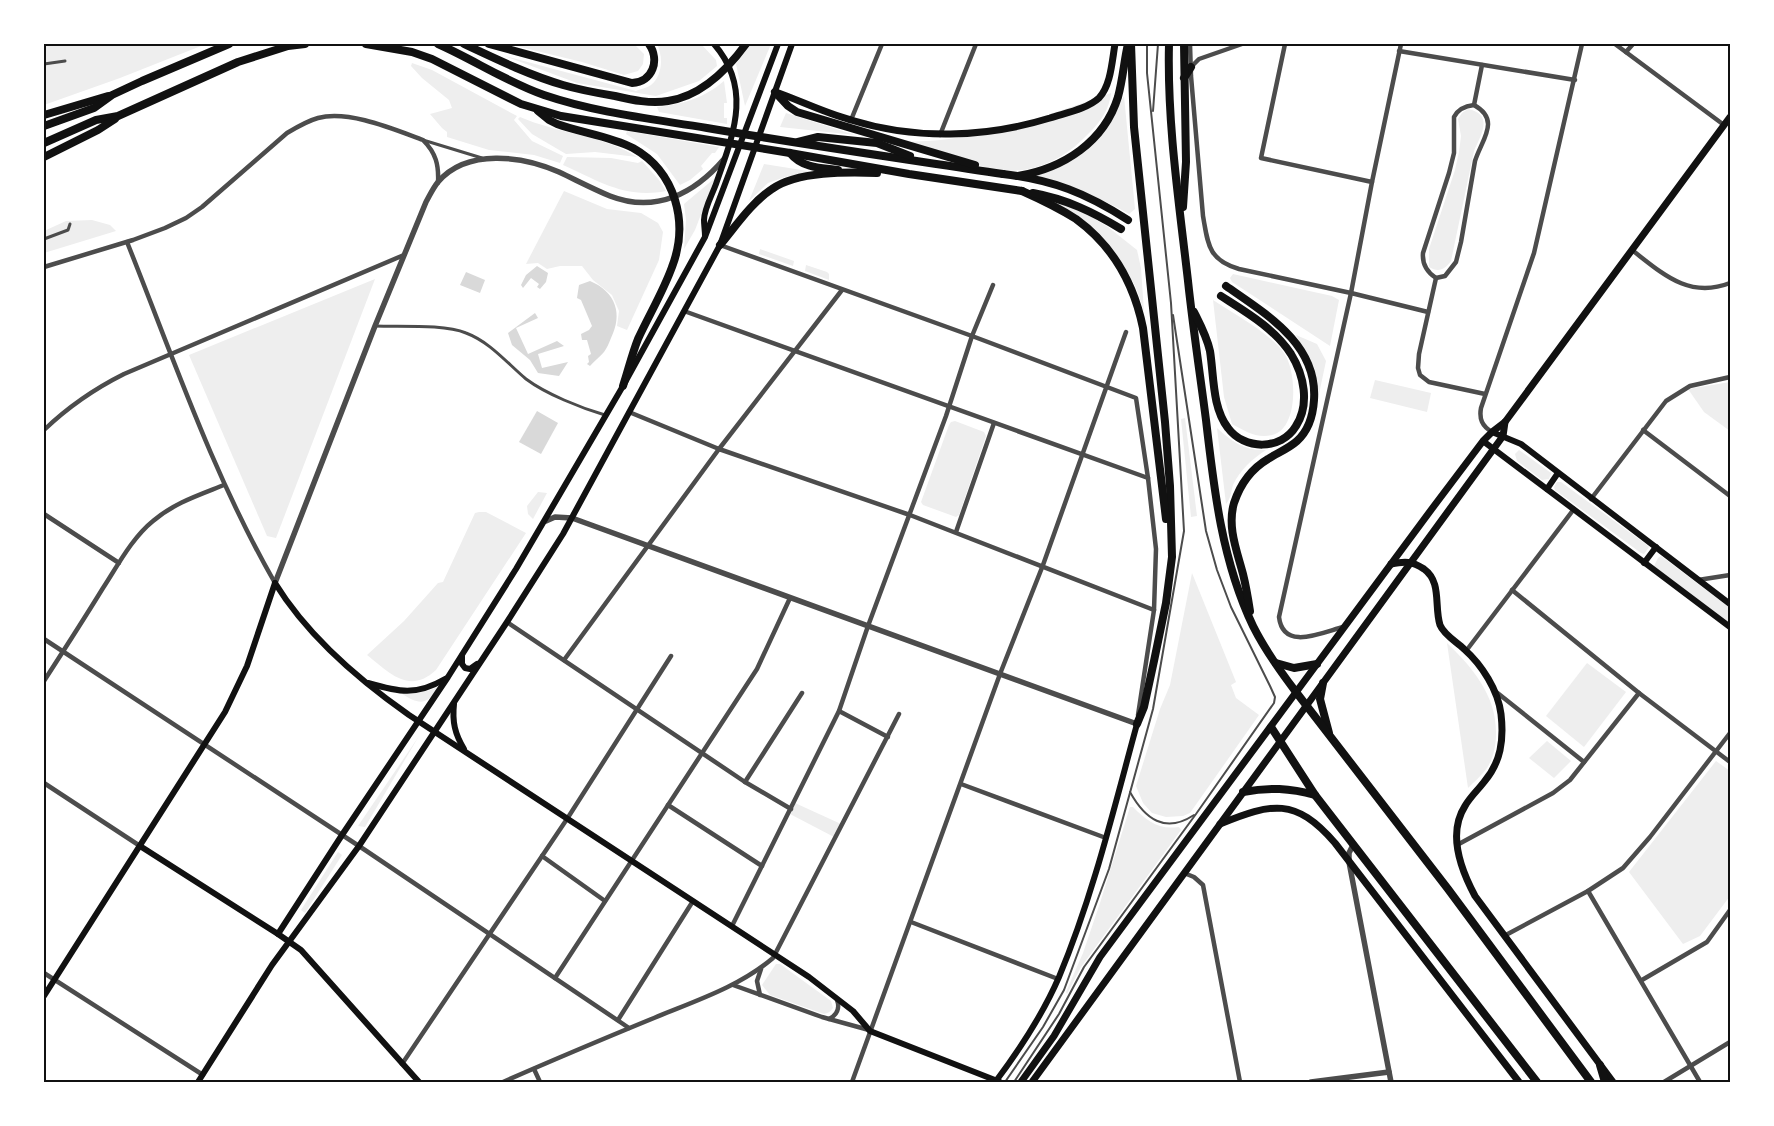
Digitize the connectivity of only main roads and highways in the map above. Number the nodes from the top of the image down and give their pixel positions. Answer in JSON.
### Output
{"nodes":[{"id":1,"x":229,"y":44,"type":"edge"},
{"id":2,"x":305,"y":44,"type":"edge"},
{"id":3,"x":366,"y":44,"type":"edge"},
{"id":4,"x":438,"y":44,"type":"edge"},
{"id":5,"x":464,"y":44,"type":"edge"},
{"id":6,"x":489,"y":44,"type":"edge"},
{"id":7,"x":649,"y":44,"type":"edge"},
{"id":8,"x":746,"y":44,"type":"edge"},
{"id":9,"x":778,"y":44,"type":"edge"},
{"id":10,"x":792,"y":44,"type":"edge"},
{"id":11,"x":1115,"y":44,"type":"edge"},
{"id":12,"x":1130,"y":44,"type":"edge"},
{"id":13,"x":1169,"y":44,"type":"edge"},
{"id":14,"x":1184,"y":44,"type":"edge"},
{"id":15,"x":716,"y":46,"type":"edge"},
{"id":16,"x":1191,"y":67,"type":"road end"},
{"id":17,"x":1184,"y":78,"type":"junction"},
{"id":18,"x":776,"y":92,"type":"junction"},
{"id":19,"x":112,"y":95,"type":"junction"},
{"id":20,"x":536,"y":109,"type":"junction"},
{"id":21,"x":44,"y":115,"type":"edge"},
{"id":22,"x":118,"y":116,"type":"junction"},
{"id":23,"x":1730,"y":118,"type":"edge"},
{"id":24,"x":44,"y":126,"type":"edge"},
{"id":25,"x":44,"y":143,"type":"edge"},
{"id":26,"x":794,"y":143,"type":"junction"},
{"id":27,"x":790,"y":153,"type":"junction"},
{"id":28,"x":44,"y":157,"type":"edge"},
{"id":29,"x":921,"y":161,"type":"junction"},
{"id":30,"x":857,"y":172,"type":"junction"},
{"id":31,"x":909,"y":174,"type":"junction"},
{"id":32,"x":1003,"y":174,"type":"junction"},
{"id":33,"x":1018,"y":176,"type":"junction"},
{"id":34,"x":1022,"y":190,"type":"junction"},
{"id":35,"x":1128,"y":220,"type":"dead end"},
{"id":36,"x":1181,"y":224,"type":"junction"},
{"id":37,"x":1121,"y":229,"type":"dead end"},
{"id":38,"x":706,"y":237,"type":"junction"},
{"id":39,"x":720,"y":245,"type":"junction"},
{"id":40,"x":1226,"y":286,"type":"dead end"},
{"id":41,"x":1221,"y":296,"type":"dead end"},
{"id":42,"x":1191,"y":306,"type":"junction"},
{"id":43,"x":623,"y":386,"type":"junction"},
{"id":44,"x":1505,"y":422,"type":"junction"},
{"id":45,"x":1492,"y":432,"type":"junction"},
{"id":46,"x":1503,"y":436,"type":"junction"},
{"id":47,"x":1483,"y":441,"type":"junction"},
{"id":48,"x":1493,"y":449,"type":"junction"},
{"id":49,"x":1558,"y":473,"type":"junction"},
{"id":50,"x":1546,"y":489,"type":"junction"},
{"id":51,"x":1656,"y":547,"type":"junction"},
{"id":52,"x":1172,"y":557,"type":"junction"},
{"id":53,"x":1410,"y":561,"type":"junction"},
{"id":54,"x":1644,"y":563,"type":"junction"},
{"id":55,"x":1392,"y":564,"type":"junction"},
{"id":56,"x":1730,"y":604,"type":"edge"},
{"id":57,"x":1253,"y":625,"type":"junction"},
{"id":58,"x":1730,"y":627,"type":"edge"},
{"id":59,"x":462,"y":654,"type":"junction"},
{"id":60,"x":482,"y":659,"type":"junction"},
{"id":61,"x":1272,"y":661,"type":"junction"},
{"id":62,"x":1317,"y":664,"type":"junction"},
{"id":63,"x":448,"y":677,"type":"junction"},
{"id":64,"x":364,"y":682,"type":"junction"},
{"id":65,"x":1323,"y":683,"type":"junction"},
{"id":66,"x":1296,"y":692,"type":"junction"},
{"id":67,"x":454,"y":702,"type":"junction"},
{"id":68,"x":1306,"y":706,"type":"junction"},
{"id":69,"x":419,"y":721,"type":"junction"},
{"id":70,"x":1137,"y":724,"type":"joint"},
{"id":71,"x":1271,"y":728,"type":"junction"},
{"id":72,"x":434,"y":731,"type":"junction"},
{"id":73,"x":1331,"y":737,"type":"junction"},
{"id":74,"x":1280,"y":742,"type":"junction"},
{"id":75,"x":464,"y":750,"type":"junction"},
{"id":76,"x":1243,"y":792,"type":"junction"},
{"id":77,"x":1315,"y":795,"type":"junction"},
{"id":78,"x":1219,"y":824,"type":"junction"},
{"id":79,"x":140,"y":846,"type":"junction"},
{"id":80,"x":278,"y":934,"type":"junction"},
{"id":81,"x":289,"y":941,"type":"junction"},
{"id":82,"x":44,"y":996,"type":"edge"},
{"id":83,"x":1600,"y":1065,"type":"junction"},
{"id":84,"x":198,"y":1082,"type":"edge"},
{"id":85,"x":419,"y":1082,"type":"edge"},
{"id":86,"x":997,"y":1082,"type":"edge"},
{"id":87,"x":1021,"y":1082,"type":"edge"},
{"id":88,"x":1032,"y":1082,"type":"edge"},
{"id":89,"x":1519,"y":1082,"type":"edge"},
{"id":90,"x":1537,"y":1082,"type":"edge"},
{"id":91,"x":1591,"y":1082,"type":"edge"},
{"id":92,"x":1605,"y":1082,"type":"edge"},
{"id":93,"x":1613,"y":1082,"type":"edge"}],
"edges":[{"from":1,"to":19,"type":"highway"},
{"from":2,"to":22,"type":"highway"},
{"from":3,"to":20,"type":"highway"},
{"from":4,"to":26,"type":"highway"},
{"from":5,"to":8,"type":"highway"},
{"from":6,"to":7,"type":"highway"},
{"from":9,"to":38,"type":"main road"},
{"from":10,"to":18,"type":"main road"},
{"from":11,"to":18,"type":"main road"},
{"from":12,"to":33,"type":"highway"},
{"from":12,"to":52,"type":"highway"},
{"from":13,"to":36,"type":"highway"},
{"from":14,"to":17,"type":"highway"},
{"from":15,"to":38,"type":"main road"},
{"from":16,"to":17,"type":"highway"},
{"from":17,"to":36,"type":"highway"},
{"from":18,"to":32,"type":"highway"},
{"from":18,"to":39,"type":"main road"},
{"from":19,"to":21,"type":"highway"},
{"from":19,"to":24,"type":"highway"},
{"from":20,"to":27,"type":"highway"},
{"from":20,"to":43,"type":"highway"},
{"from":22,"to":25,"type":"highway"},
{"from":22,"to":28,"type":"highway"},
{"from":23,"to":44,"type":"main road"},
{"from":26,"to":29,"type":"highway"},
{"from":26,"to":29,"type":"highway"},
{"from":27,"to":30,"type":"highway"},
{"from":27,"to":31,"type":"highway"},
{"from":29,"to":32,"type":"highway"},
{"from":30,"to":31,"type":"highway"},
{"from":30,"to":39,"type":"highway"},
{"from":31,"to":34,"type":"highway"},
{"from":32,"to":33,"type":"highway"},
{"from":33,"to":35,"type":"highway"},
{"from":34,"to":37,"type":"highway"},
{"from":34,"to":52,"type":"highway"},
{"from":36,"to":42,"type":"highway"},
{"from":38,"to":43,"type":"main road"},
{"from":39,"to":60,"type":"main road"},
{"from":40,"to":57,"type":"highway"},
{"from":41,"to":42,"type":"highway"},
{"from":42,"to":57,"type":"highway"},
{"from":43,"to":59,"type":"main road"},
{"from":44,"to":45,"type":"main road"},
{"from":44,"to":46,"type":"main road"},
{"from":45,"to":46,"type":"main road"},
{"from":45,"to":47,"type":"main road"},
{"from":46,"to":48,"type":"main road"},
{"from":46,"to":49,"type":"main road"},
{"from":47,"to":48,"type":"main road"},
{"from":47,"to":55,"type":"main road"},
{"from":48,"to":50,"type":"main road"},
{"from":48,"to":53,"type":"main road"},
{"from":49,"to":50,"type":"main road"},
{"from":49,"to":51,"type":"main road"},
{"from":50,"to":54,"type":"main road"},
{"from":51,"to":54,"type":"main road"},
{"from":51,"to":56,"type":"main road"},
{"from":52,"to":70,"type":"highway"},
{"from":53,"to":55,"type":"main road"},
{"from":53,"to":65,"type":"main road"},
{"from":53,"to":83,"type":"main road"},
{"from":54,"to":58,"type":"main road"},
{"from":55,"to":62,"type":"main road"},
{"from":57,"to":61,"type":"highway"},
{"from":59,"to":60,"type":"main road"},
{"from":59,"to":63,"type":"main road"},
{"from":60,"to":67,"type":"main road"},
{"from":61,"to":62,"type":"highway"},
{"from":61,"to":66,"type":"highway"},
{"from":62,"to":66,"type":"main road"},
{"from":63,"to":64,"type":"main road"},
{"from":63,"to":69,"type":"main road"},
{"from":64,"to":69,"type":"main road"},
{"from":64,"to":79,"type":"main road"},
{"from":65,"to":68,"type":"main road"},
{"from":65,"to":73,"type":"highway"},
{"from":66,"to":68,"type":"highway"},
{"from":66,"to":71,"type":"main road"},
{"from":67,"to":72,"type":"main road"},
{"from":67,"to":75,"type":"main road"},
{"from":68,"to":73,"type":"highway"},
{"from":68,"to":74,"type":"main road"},
{"from":69,"to":72,"type":"main road"},
{"from":69,"to":80,"type":"main road"},
{"from":70,"to":86,"type":"main road"},
{"from":71,"to":74,"type":"highway"},
{"from":71,"to":87,"type":"main road"},
{"from":72,"to":75,"type":"main road"},
{"from":72,"to":81,"type":"main road"},
{"from":73,"to":91,"type":"highway"},
{"from":74,"to":76,"type":"main road"},
{"from":74,"to":77,"type":"highway"},
{"from":75,"to":86,"type":"main road"},
{"from":76,"to":77,"type":"highway"},
{"from":76,"to":78,"type":"main road"},
{"from":77,"to":90,"type":"highway"},
{"from":78,"to":88,"type":"main road"},
{"from":78,"to":89,"type":"main road"},
{"from":79,"to":80,"type":"main road"},
{"from":79,"to":82,"type":"main road"},
{"from":80,"to":81,"type":"main road"},
{"from":81,"to":84,"type":"main road"},
{"from":81,"to":85,"type":"main road"},
{"from":83,"to":92,"type":"highway"},
{"from":83,"to":93,"type":"main road"}]}
